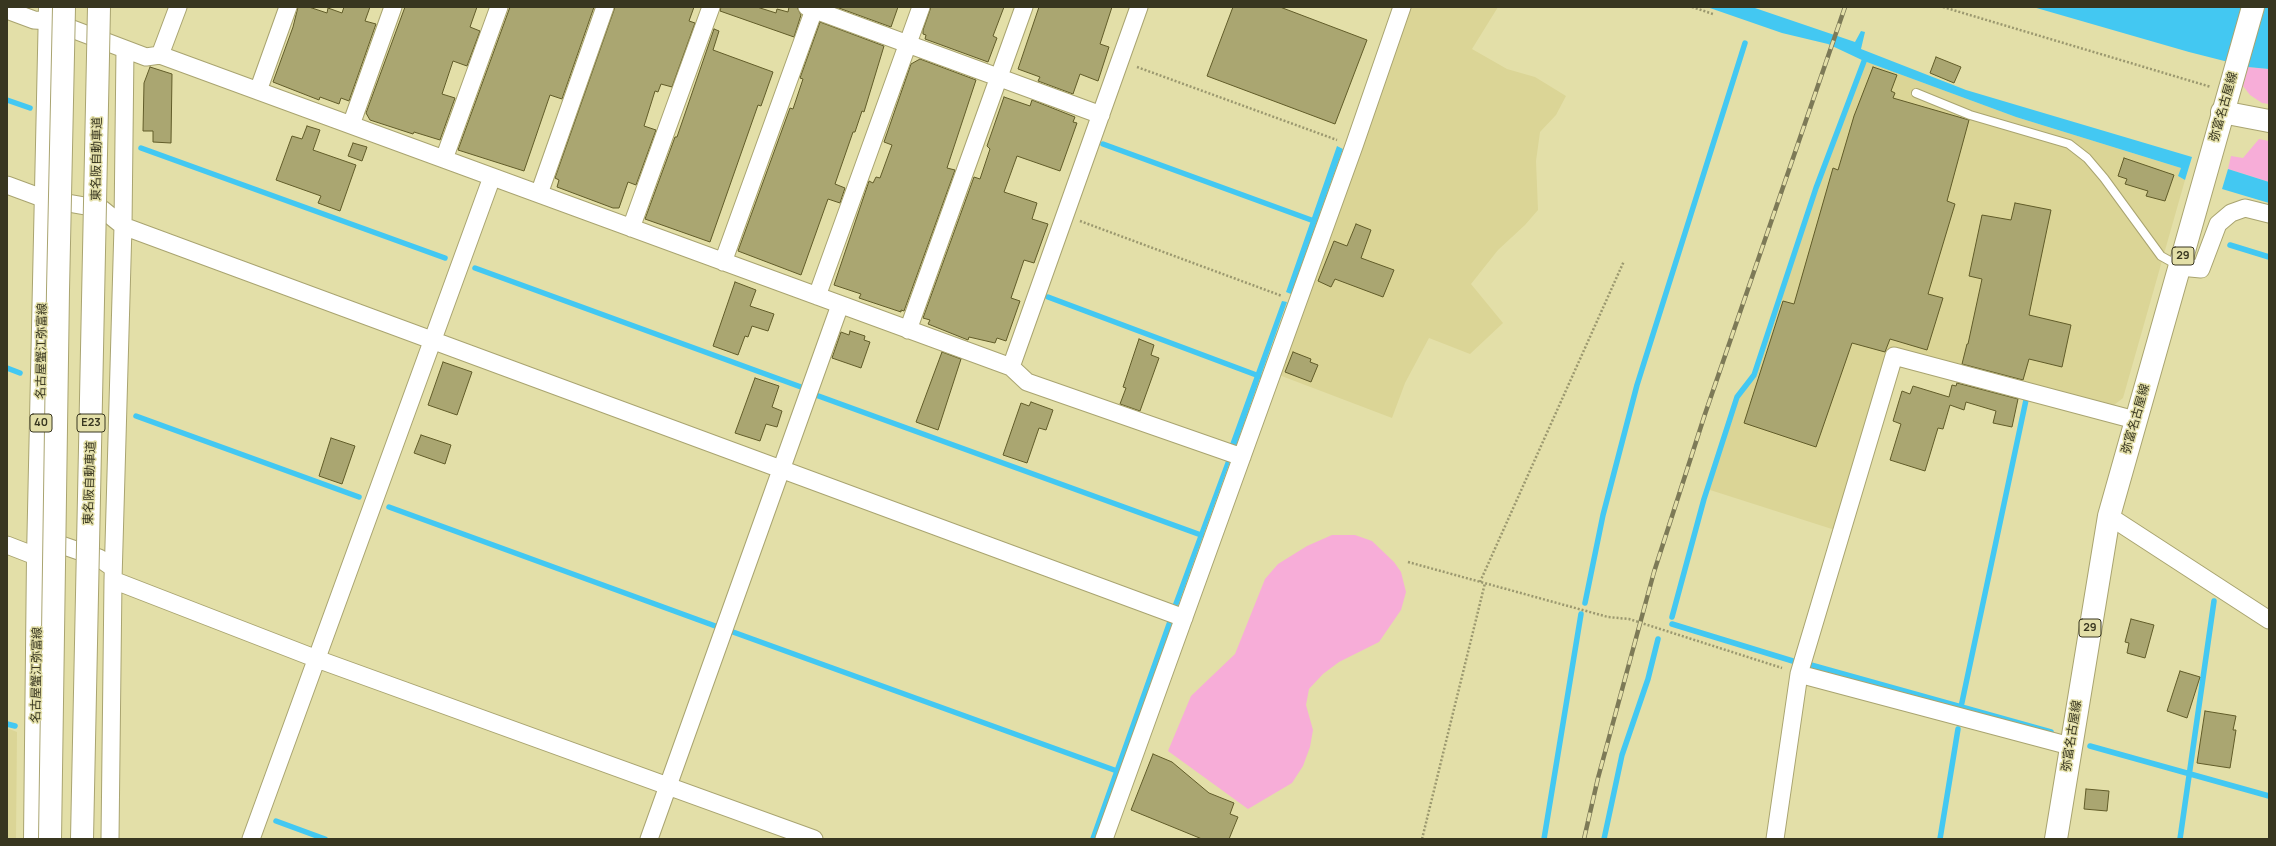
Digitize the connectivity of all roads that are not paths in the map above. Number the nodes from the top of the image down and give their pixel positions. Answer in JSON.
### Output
{"nodes":[{"id":1,"x":100,"y":7,"type":"edge"},
{"id":2,"x":178,"y":7,"type":"edge"},
{"id":3,"x":288,"y":7,"type":"edge"},
{"id":4,"x":393,"y":7,"type":"edge"},
{"id":5,"x":499,"y":7,"type":"edge"},
{"id":6,"x":605,"y":7,"type":"edge"},
{"id":7,"x":711,"y":7,"type":"edge"},
{"id":8,"x":921,"y":7,"type":"edge"},
{"id":9,"x":1024,"y":7,"type":"edge"},
{"id":10,"x":1140,"y":7,"type":"edge"},
{"id":11,"x":1402,"y":7,"type":"edge"},
{"id":12,"x":2254,"y":7,"type":"edge"},
{"id":13,"x":812,"y":8,"type":"edge"},
{"id":14,"x":7,"y":10,"type":"edge"},
{"id":15,"x":55,"y":12,"type":"edge"},
{"id":16,"x":908,"y":44,"type":"junction"},
{"id":17,"x":125,"y":49,"type":"junction"},
{"id":18,"x":160,"y":55,"type":"junction"},
{"id":19,"x":999,"y":77,"type":"junction"},
{"id":20,"x":258,"y":91,"type":"junction"},
{"id":21,"x":1916,"y":93,"type":"dead end"},
{"id":22,"x":2225,"y":102,"type":"junction"},
{"id":23,"x":1101,"y":114,"type":"junction"},
{"id":24,"x":2269,"y":121,"type":"edge"},
{"id":25,"x":351,"y":125,"type":"junction"},
{"id":26,"x":444,"y":159,"type":"junction"},
{"id":27,"x":492,"y":177,"type":"junction"},
{"id":28,"x":7,"y":185,"type":"edge"},
{"id":29,"x":539,"y":194,"type":"junction"},
{"id":30,"x":45,"y":199,"type":"junction"},
{"id":31,"x":2269,"y":214,"type":"edge"},
{"id":32,"x":123,"y":226,"type":"junction"},
{"id":33,"x":631,"y":228,"type":"junction"},
{"id":34,"x":723,"y":262,"type":"junction"},
{"id":35,"x":2180,"y":267,"type":"junction"},
{"id":36,"x":817,"y":296,"type":"junction"},
{"id":37,"x":840,"y":305,"type":"junction"},
{"id":38,"x":908,"y":330,"type":"junction"},
{"id":39,"x":431,"y":340,"type":"junction"},
{"id":40,"x":1011,"y":367,"type":"junction"},
{"id":41,"x":2135,"y":420,"type":"junction"},
{"id":42,"x":1242,"y":457,"type":"junction"},
{"id":43,"x":781,"y":469,"type":"junction"},
{"id":44,"x":2109,"y":516,"type":"junction"},
{"id":45,"x":7,"y":545,"type":"edge"},
{"id":46,"x":38,"y":547,"type":"junction"},
{"id":47,"x":113,"y":574,"type":"junction"},
{"id":48,"x":1184,"y":618,"type":"junction"},
{"id":49,"x":2269,"y":620,"type":"edge"},
{"id":50,"x":317,"y":659,"type":"junction"},
{"id":51,"x":1800,"y":674,"type":"junction"},
{"id":52,"x":2070,"y":746,"type":"junction"},
{"id":53,"x":668,"y":787,"type":"junction"},
{"id":54,"x":35,"y":839,"type":"edge"},
{"id":55,"x":50,"y":839,"type":"edge"},
{"id":56,"x":82,"y":839,"type":"edge"},
{"id":57,"x":110,"y":839,"type":"edge"},
{"id":58,"x":252,"y":839,"type":"edge"},
{"id":59,"x":650,"y":839,"type":"edge"},
{"id":60,"x":814,"y":839,"type":"edge"},
{"id":61,"x":1104,"y":839,"type":"edge"},
{"id":62,"x":1775,"y":839,"type":"edge"},
{"id":63,"x":2056,"y":839,"type":"edge"}],
"edges":[{"from":1,"to":56,"type":"main road","name":"東名阪自動車道","number":"E23","bridge":true},
{"from":2,"to":18,"type":"street"},
{"from":3,"to":20,"type":"street"},
{"from":4,"to":25,"type":"street"},
{"from":5,"to":26,"type":"street"},
{"from":6,"to":29,"type":"street"},
{"from":7,"to":33,"type":"street"},
{"from":8,"to":16,"type":"street"},
{"from":9,"to":19,"type":"street"},
{"from":10,"to":23,"type":"street"},
{"from":11,"to":42,"type":"street"},
{"from":12,"to":22,"type":"main road","name":"弥富名古屋線","number":"29"},
{"from":13,"to":16,"type":"street"},
{"from":13,"to":34,"type":"street"},
{"from":14,"to":15,"type":"street"},
{"from":15,"to":17,"type":"street"},
{"from":15,"to":30,"type":"main road","name":"名古屋蟹江弥富線","number":"40"},
{"from":15,"to":55,"type":"main road","bridge":true},
{"from":16,"to":19,"type":"street"},
{"from":16,"to":36,"type":"street"},
{"from":17,"to":18,"type":"street"},
{"from":17,"to":32,"type":"street"},
{"from":18,"to":20,"type":"street"},
{"from":19,"to":23,"type":"street"},
{"from":19,"to":38,"type":"street"},
{"from":20,"to":25,"type":"street"},
{"from":21,"to":35,"type":"lane"},
{"from":22,"to":24,"type":"main road"},
{"from":22,"to":35,"type":"main road","name":"弥富名古屋線","number":"29"},
{"from":23,"to":40,"type":"street"},
{"from":25,"to":26,"type":"street"},
{"from":26,"to":27,"type":"street"},
{"from":27,"to":29,"type":"street"},
{"from":27,"to":39,"type":"street"},
{"from":28,"to":30,"type":"street"},
{"from":29,"to":33,"type":"street"},
{"from":30,"to":32,"type":"street"},
{"from":30,"to":46,"type":"main road","name":"名古屋蟹江弥富線","number":"40"},
{"from":31,"to":35,"type":"street"},
{"from":32,"to":39,"type":"street"},
{"from":32,"to":47,"type":"street"},
{"from":33,"to":34,"type":"street"},
{"from":34,"to":36,"type":"street"},
{"from":35,"to":41,"type":"main road","name":"弥富名古屋線","number":"29"},
{"from":36,"to":37,"type":"street"},
{"from":37,"to":38,"type":"street"},
{"from":37,"to":43,"type":"street"},
{"from":38,"to":40,"type":"street"},
{"from":39,"to":43,"type":"street"},
{"from":39,"to":50,"type":"street"},
{"from":40,"to":42,"type":"street"},
{"from":41,"to":44,"type":"main road","name":"弥富名古屋線","number":"29"},
{"from":41,"to":51,"type":"street"},
{"from":42,"to":48,"type":"street"},
{"from":43,"to":48,"type":"street"},
{"from":43,"to":53,"type":"street"},
{"from":44,"to":49,"type":"street"},
{"from":44,"to":52,"type":"main road","name":"弥富名古屋線","number":"29"},
{"from":45,"to":46,"type":"street"},
{"from":46,"to":47,"type":"street"},
{"from":46,"to":54,"type":"main road","name":"名古屋蟹江弥富線","number":"40"},
{"from":47,"to":50,"type":"street"},
{"from":47,"to":57,"type":"street"},
{"from":48,"to":61,"type":"street"},
{"from":50,"to":53,"type":"street"},
{"from":50,"to":58,"type":"street"},
{"from":51,"to":52,"type":"street"},
{"from":51,"to":62,"type":"street"},
{"from":52,"to":63,"type":"main road","name":"弥富名古屋線","number":"29"},
{"from":53,"to":59,"type":"street"},
{"from":53,"to":60,"type":"street"}]}
